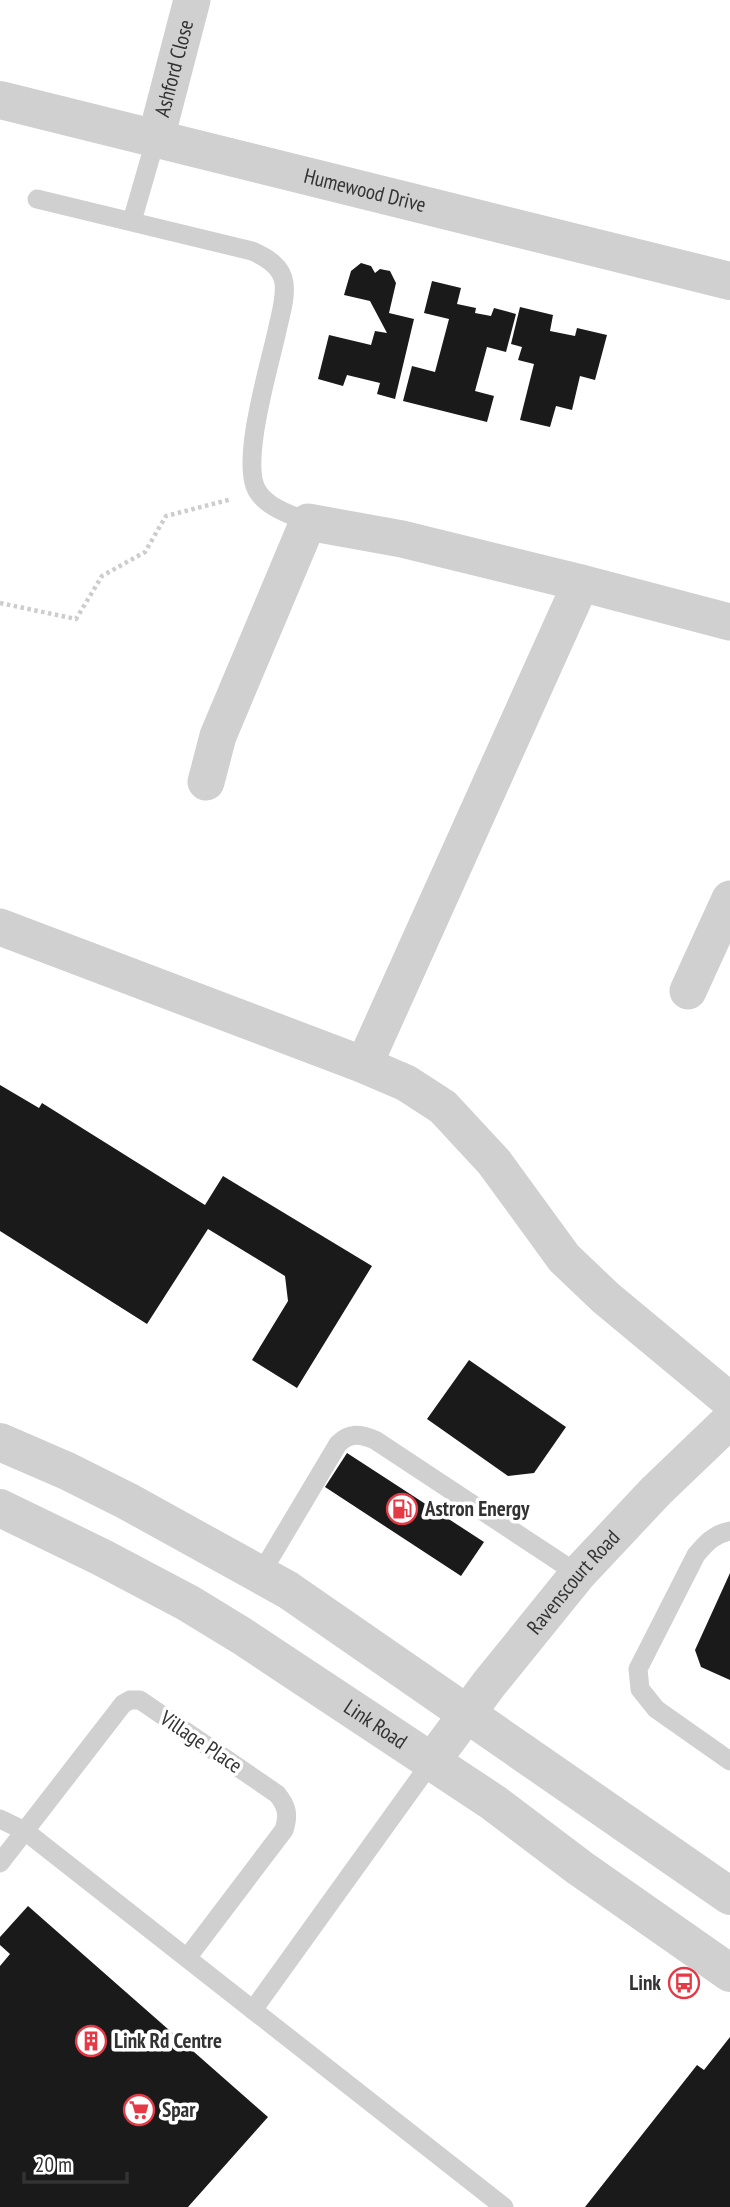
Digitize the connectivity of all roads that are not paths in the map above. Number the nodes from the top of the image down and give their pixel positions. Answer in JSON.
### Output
{"nodes":[{"id":1,"x":192,"y":0,"type":"edge"},
{"id":2,"x":0,"y":100,"type":"edge"},
{"id":3,"x":156,"y":138,"type":"junction"},
{"id":4,"x":37,"y":199,"type":"dead end"},
{"id":5,"x":132,"y":221,"type":"junction"},
{"id":6,"x":730,"y":281,"type":"edge"},
{"id":7,"x":308,"y":522,"type":"junction"},
{"id":8,"x":581,"y":583,"type":"junction"},
{"id":9,"x":730,"y":622,"type":"edge"},
{"id":10,"x":206,"y":782,"type":"dead end"},
{"id":11,"x":730,"y":899,"type":"edge"},
{"id":12,"x":0,"y":927,"type":"edge"},
{"id":13,"x":688,"y":991,"type":"dead end"},
{"id":14,"x":364,"y":1065,"type":"junction"},
{"id":15,"x":730,"y":1401,"type":"edge"},
{"id":16,"x":730,"y":1420,"type":"edge"},
{"id":17,"x":0,"y":1442,"type":"edge"},
{"id":18,"x":0,"y":1508,"type":"edge"},
{"id":19,"x":730,"y":1531,"type":"edge"},
{"id":20,"x":578,"y":1574,"type":"junction"},
{"id":21,"x":260,"y":1575,"type":"junction"},
{"id":22,"x":468,"y":1713,"type":"junction"},
{"id":23,"x":730,"y":1761,"type":"edge"},
{"id":24,"x":432,"y":1762,"type":"junction"},
{"id":25,"x":0,"y":1819,"type":"edge"},
{"id":26,"x":25,"y":1831,"type":"junction"},
{"id":27,"x":0,"y":1863,"type":"edge"},
{"id":28,"x":730,"y":1896,"type":"edge"},
{"id":29,"x":187,"y":1958,"type":"junction"},
{"id":30,"x":730,"y":1973,"type":"edge"},
{"id":31,"x":253,"y":2010,"type":"junction"},
{"id":32,"x":504,"y":2207,"type":"edge"}],
"edges":[{"from":1,"to":3,"type":"street","name":"Ashford Close"},
{"from":2,"to":3,"type":"street","name":"Humewood Drive"},
{"from":3,"to":5,"type":"lane"},
{"from":3,"to":6,"type":"street","name":"Humewood Drive"},
{"from":4,"to":5,"type":"lane"},
{"from":5,"to":7,"type":"lane"},
{"from":7,"to":8,"type":"street"},
{"from":7,"to":10,"type":"street"},
{"from":8,"to":9,"type":"street"},
{"from":8,"to":14,"type":"street"},
{"from":11,"to":13,"type":"street"},
{"from":12,"to":14,"type":"street"},
{"from":14,"to":15,"type":"street"},
{"from":16,"to":20,"type":"street","name":"Ravenscourt Road"},
{"from":17,"to":21,"type":"street"},
{"from":18,"to":24,"type":"street","name":"Link Road"},
{"from":19,"to":23,"type":"lane"},
{"from":20,"to":21,"type":"lane"},
{"from":20,"to":22,"type":"street","name":"Ravenscourt Road"},
{"from":21,"to":22,"type":"street"},
{"from":22,"to":24,"type":"street","name":"Ravenscourt Road"},
{"from":22,"to":28,"type":"street"},
{"from":24,"to":30,"type":"street","name":"Link Road"},
{"from":24,"to":31,"type":"lane"},
{"from":25,"to":26,"type":"lane"},
{"from":26,"to":27,"type":"lane","name":"Village Place"},
{"from":26,"to":29,"type":"lane"},
{"from":26,"to":29,"type":"lane","name":"Village Place"},
{"from":29,"to":31,"type":"lane"},
{"from":31,"to":32,"type":"lane"}]}
